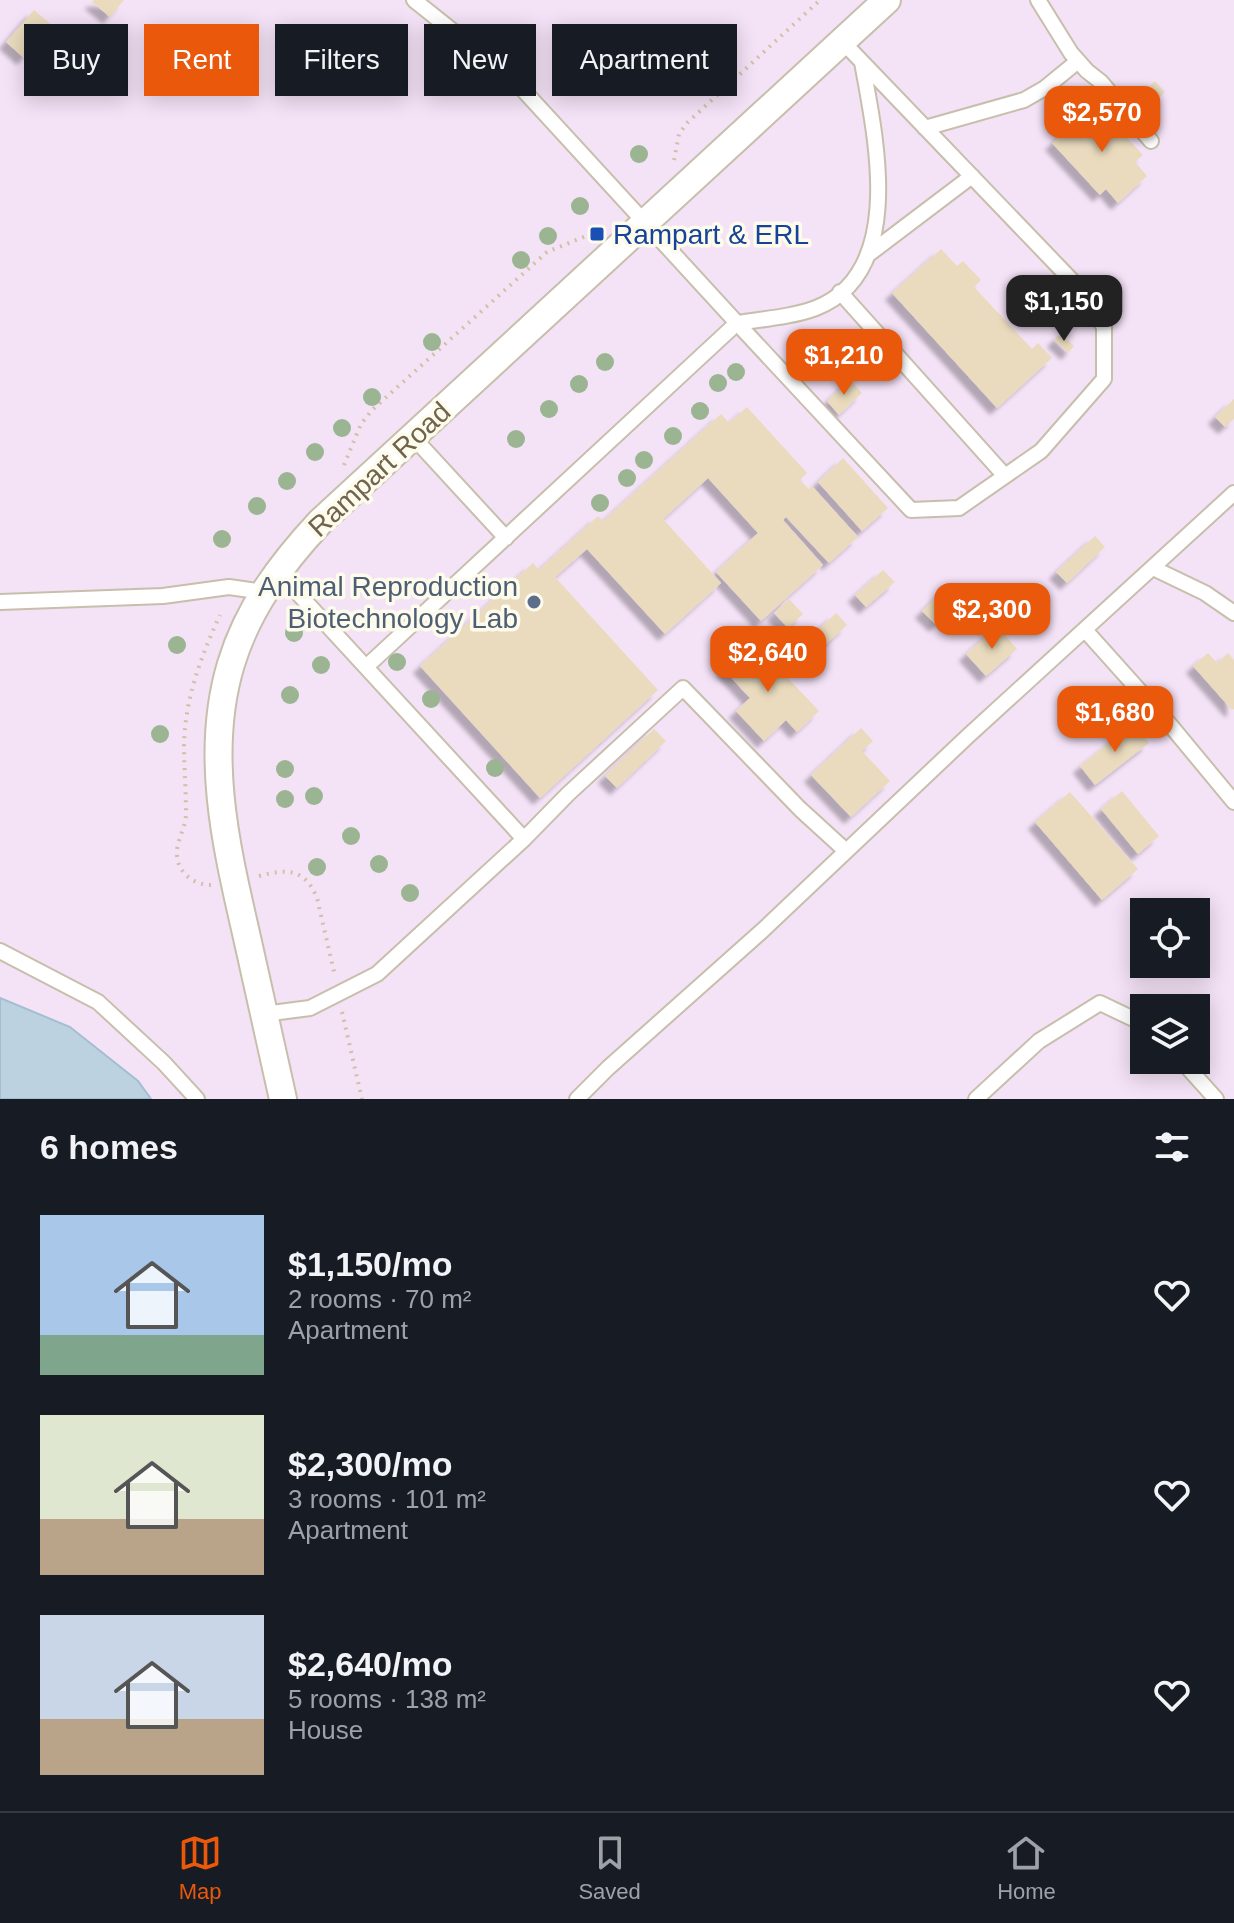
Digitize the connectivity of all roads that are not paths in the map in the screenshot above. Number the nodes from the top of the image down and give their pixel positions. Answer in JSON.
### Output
{"nodes":[{"id":1,"x":414,"y":0,"type":"edge"},
{"id":2,"x":887,"y":0,"type":"edge"},
{"id":3,"x":1038,"y":0,"type":"edge"},
{"id":4,"x":842,"y":41,"type":"junction"},
{"id":5,"x":1078,"y":61,"type":"junction"},
{"id":6,"x":862,"y":62,"type":"junction"},
{"id":7,"x":925,"y":128,"type":"junction"},
{"id":8,"x":1151,"y":141,"type":"dead end"},
{"id":9,"x":972,"y":176,"type":"junction"},
{"id":10,"x":647,"y":222,"type":"junction"},
{"id":11,"x":869,"y":254,"type":"junction"},
{"id":12,"x":840,"y":292,"type":"junction"},
{"id":13,"x":737,"y":323,"type":"junction"},
{"id":14,"x":413,"y":437,"type":"junction"},
{"id":15,"x":1005,"y":476,"type":"junction"},
{"id":16,"x":1234,"y":493,"type":"edge"},
{"id":17,"x":506,"y":538,"type":"junction"},
{"id":18,"x":1153,"y":568,"type":"junction"},
{"id":19,"x":270,"y":583,"type":"junction"},
{"id":20,"x":0,"y":602,"type":"edge"},
{"id":21,"x":1234,"y":613,"type":"edge"},
{"id":22,"x":1085,"y":630,"type":"junction"},
{"id":23,"x":366,"y":667,"type":"junction"},
{"id":24,"x":1234,"y":802,"type":"edge"},
{"id":25,"x":524,"y":839,"type":"junction"},
{"id":26,"x":846,"y":851,"type":"junction"},
{"id":27,"x":0,"y":951,"type":"edge"},
{"id":28,"x":264,"y":1014,"type":"junction"},
{"id":29,"x":1130,"y":1017,"type":"edge"},
{"id":30,"x":1194,"y":1074,"type":"edge"},
{"id":31,"x":197,"y":1099,"type":"edge"},
{"id":32,"x":283,"y":1099,"type":"edge"},
{"id":33,"x":577,"y":1099,"type":"edge"},
{"id":34,"x":976,"y":1099,"type":"edge"},
{"id":35,"x":1216,"y":1099,"type":"edge"}],
"edges":[{"from":1,"to":10,"type":"lane"},
{"from":2,"to":4,"type":"street","name":"Rampart Road"},
{"from":3,"to":5,"type":"lane"},
{"from":4,"to":6,"type":"lane"},
{"from":4,"to":10,"type":"street","name":"Rampart Road"},
{"from":5,"to":7,"type":"lane"},
{"from":5,"to":8,"type":"lane"},
{"from":6,"to":7,"type":"lane"},
{"from":6,"to":11,"type":"lane"},
{"from":7,"to":9,"type":"lane"},
{"from":9,"to":11,"type":"lane"},
{"from":9,"to":15,"type":"lane"},
{"from":10,"to":13,"type":"lane"},
{"from":10,"to":14,"type":"street","name":"Rampart Road"},
{"from":11,"to":12,"type":"lane"},
{"from":12,"to":13,"type":"lane"},
{"from":12,"to":15,"type":"lane"},
{"from":13,"to":15,"type":"lane"},
{"from":13,"to":17,"type":"lane"},
{"from":14,"to":17,"type":"lane"},
{"from":14,"to":19,"type":"street","name":"Rampart Road"},
{"from":16,"to":18,"type":"lane"},
{"from":17,"to":23,"type":"lane"},
{"from":18,"to":21,"type":"lane"},
{"from":18,"to":22,"type":"lane"},
{"from":19,"to":20,"type":"lane"},
{"from":19,"to":23,"type":"lane"},
{"from":19,"to":28,"type":"street","name":"Rampart Road"},
{"from":22,"to":24,"type":"lane"},
{"from":22,"to":26,"type":"lane"},
{"from":23,"to":25,"type":"lane"},
{"from":25,"to":26,"type":"lane"},
{"from":25,"to":28,"type":"lane"},
{"from":26,"to":33,"type":"lane"},
{"from":27,"to":31,"type":"lane"},
{"from":28,"to":32,"type":"street","name":"Rampart Road"},
{"from":29,"to":34,"type":"lane"},
{"from":30,"to":35,"type":"lane"}]}
